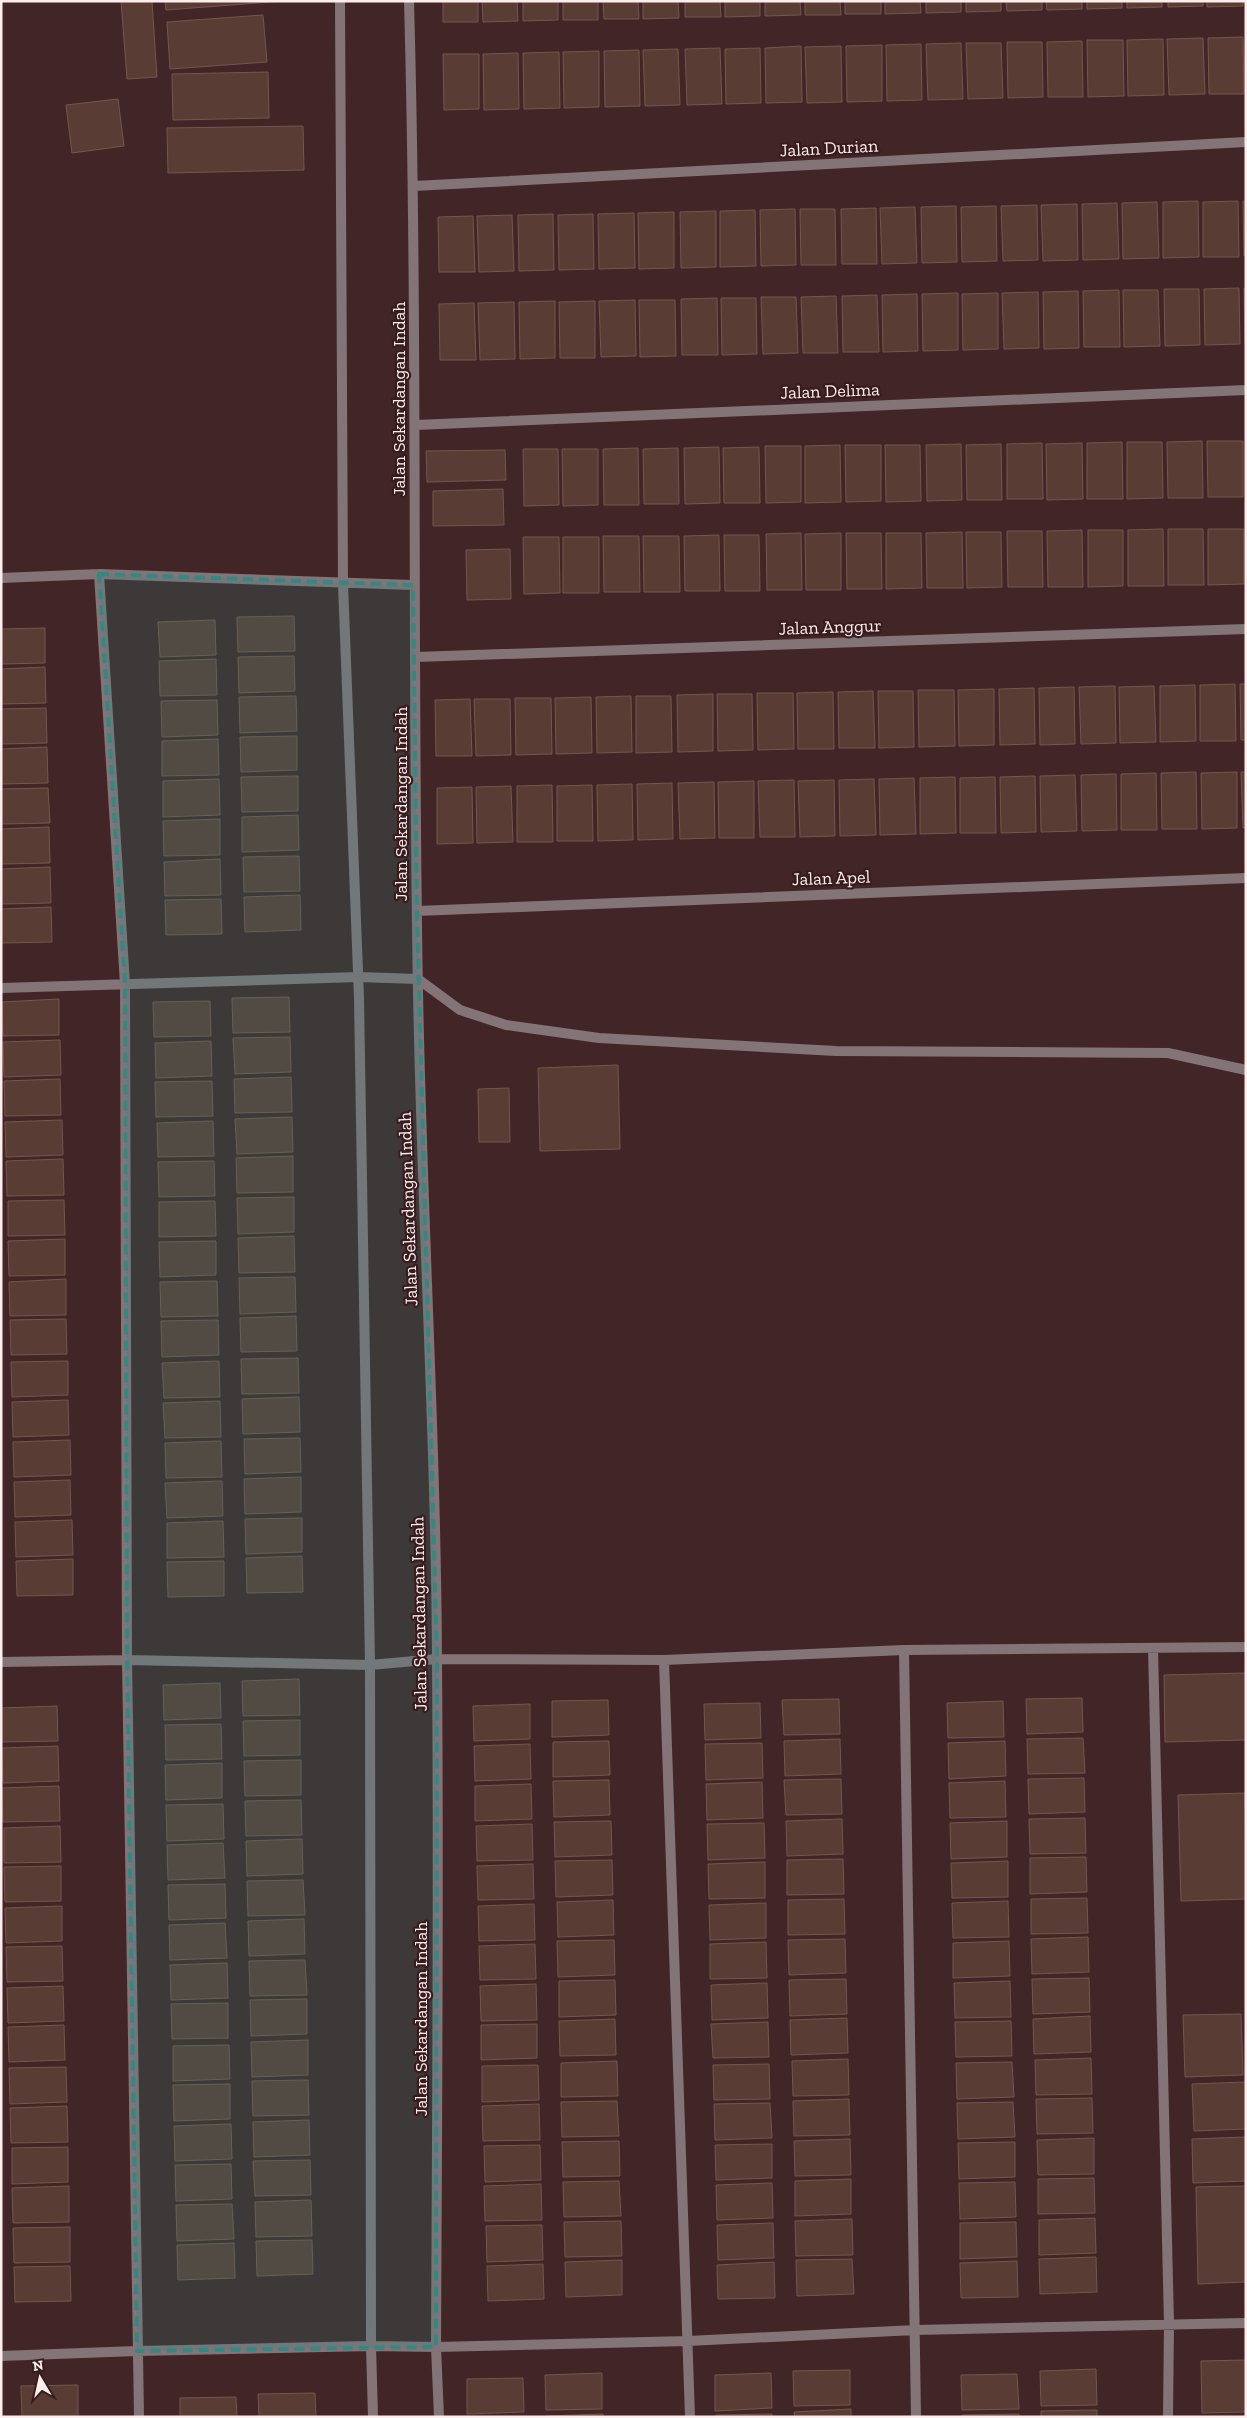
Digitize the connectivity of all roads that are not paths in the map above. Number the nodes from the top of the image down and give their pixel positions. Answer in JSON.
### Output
{"nodes":[{"id":1,"x":340,"y":1,"type":"edge"},
{"id":2,"x":409,"y":1,"type":"edge"},
{"id":3,"x":1246,"y":142,"type":"edge"},
{"id":4,"x":414,"y":186,"type":"junction"},
{"id":5,"x":1246,"y":390,"type":"edge"},
{"id":6,"x":416,"y":425,"type":"junction"},
{"id":7,"x":99,"y":574,"type":"junction"},
{"id":8,"x":1,"y":578,"type":"edge"},
{"id":9,"x":342,"y":584,"type":"junction"},
{"id":10,"x":414,"y":585,"type":"junction"},
{"id":11,"x":1246,"y":629,"type":"edge"},
{"id":12,"x":416,"y":657,"type":"junction"},
{"id":13,"x":1246,"y":878,"type":"edge"},
{"id":14,"x":418,"y":911,"type":"junction"},
{"id":15,"x":358,"y":976,"type":"junction"},
{"id":16,"x":418,"y":979,"type":"junction"},
{"id":17,"x":125,"y":984,"type":"junction"},
{"id":18,"x":1,"y":988,"type":"edge"},
{"id":19,"x":1246,"y":1070,"type":"edge"},
{"id":20,"x":1246,"y":1647,"type":"edge"},
{"id":21,"x":1153,"y":1648,"type":"junction"},
{"id":22,"x":904,"y":1650,"type":"junction"},
{"id":23,"x":438,"y":1659,"type":"junction"},
{"id":24,"x":127,"y":1660,"type":"junction"},
{"id":25,"x":664,"y":1660,"type":"junction"},
{"id":26,"x":1,"y":1662,"type":"edge"},
{"id":27,"x":370,"y":1665,"type":"junction"},
{"id":28,"x":1246,"y":2323,"type":"edge"},
{"id":29,"x":1168,"y":2324,"type":"junction"},
{"id":30,"x":915,"y":2330,"type":"junction"},
{"id":31,"x":688,"y":2341,"type":"junction"},
{"id":32,"x":371,"y":2346,"type":"junction"},
{"id":33,"x":436,"y":2347,"type":"junction"},
{"id":34,"x":137,"y":2351,"type":"junction"},
{"id":35,"x":1,"y":2356,"type":"edge"},
{"id":36,"x":139,"y":2417,"type":"edge"},
{"id":37,"x":373,"y":2417,"type":"edge"},
{"id":38,"x":439,"y":2417,"type":"edge"},
{"id":39,"x":690,"y":2417,"type":"edge"},
{"id":40,"x":916,"y":2417,"type":"edge"},
{"id":41,"x":1168,"y":2417,"type":"edge"}],
"edges":[{"from":1,"to":9,"type":"street"},
{"from":2,"to":4,"type":"street","name":"Jalan Sekardangan Indah"},
{"from":3,"to":4,"type":"street","name":"Jalan Durian"},
{"from":4,"to":6,"type":"street","name":"Jalan Sekardangan Indah"},
{"from":5,"to":6,"type":"street","name":"Jalan Delima"},
{"from":6,"to":10,"type":"street","name":"Jalan Sekardangan Indah"},
{"from":7,"to":8,"type":"street"},
{"from":7,"to":9,"type":"street"},
{"from":7,"to":17,"type":"street"},
{"from":9,"to":10,"type":"street"},
{"from":9,"to":15,"type":"street"},
{"from":10,"to":12,"type":"street","name":"Jalan Sekardangan Indah"},
{"from":11,"to":12,"type":"street","name":"Jalan Anggur"},
{"from":12,"to":14,"type":"street","name":"Jalan Sekardangan Indah"},
{"from":13,"to":14,"type":"street","name":"Jalan Apel"},
{"from":14,"to":16,"type":"street","name":"Jalan Sekardangan Indah"},
{"from":15,"to":16,"type":"street"},
{"from":15,"to":17,"type":"street"},
{"from":15,"to":27,"type":"street"},
{"from":16,"to":19,"type":"street"},
{"from":16,"to":23,"type":"street","name":"Jalan Sekardangan Indah"},
{"from":17,"to":18,"type":"street"},
{"from":17,"to":24,"type":"street"},
{"from":20,"to":21,"type":"street"},
{"from":21,"to":22,"type":"street"},
{"from":21,"to":29,"type":"street"},
{"from":22,"to":25,"type":"street"},
{"from":22,"to":30,"type":"street"},
{"from":23,"to":25,"type":"street"},
{"from":23,"to":27,"type":"street"},
{"from":23,"to":33,"type":"street","name":"Jalan Sekardangan Indah"},
{"from":24,"to":26,"type":"street"},
{"from":24,"to":27,"type":"street"},
{"from":24,"to":34,"type":"street"},
{"from":25,"to":31,"type":"street"},
{"from":27,"to":32,"type":"street"},
{"from":28,"to":29,"type":"street"},
{"from":29,"to":30,"type":"street"},
{"from":29,"to":41,"type":"street"},
{"from":30,"to":31,"type":"street"},
{"from":30,"to":40,"type":"street"},
{"from":31,"to":33,"type":"street"},
{"from":31,"to":39,"type":"street"},
{"from":32,"to":33,"type":"street"},
{"from":32,"to":34,"type":"street"},
{"from":32,"to":37,"type":"street"},
{"from":33,"to":38,"type":"street","name":"Jalan Sekardangan Indah"},
{"from":34,"to":35,"type":"street"},
{"from":34,"to":36,"type":"street"}]}
